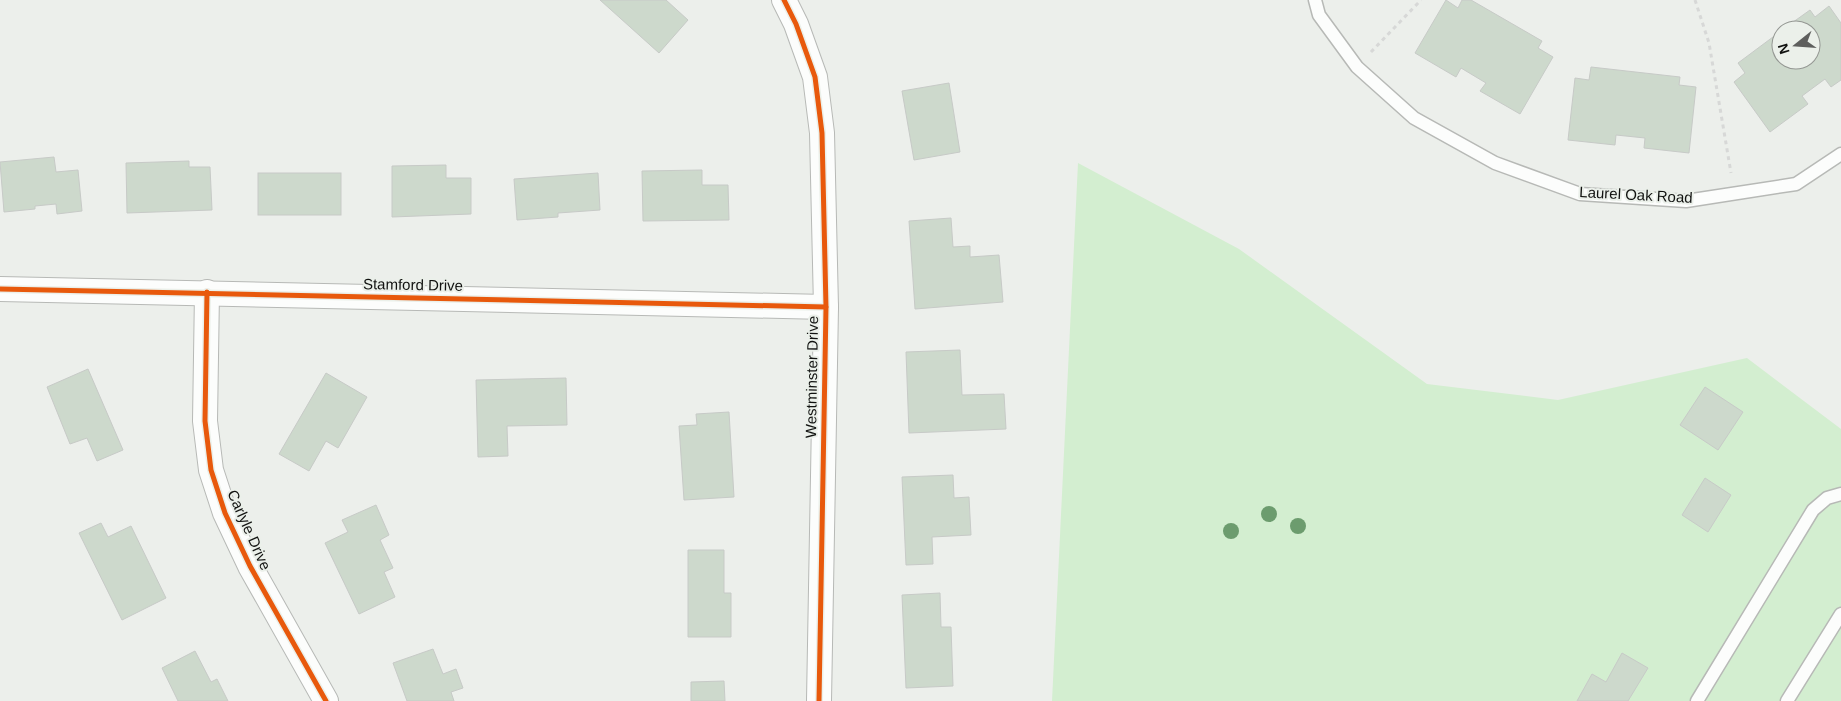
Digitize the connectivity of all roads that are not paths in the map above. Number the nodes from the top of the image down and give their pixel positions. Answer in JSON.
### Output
{"nodes":[{"id":1,"x":784,"y":0,"type":"edge"},
{"id":2,"x":1315,"y":0,"type":"edge"},
{"id":3,"x":1841,"y":154,"type":"edge"},
{"id":4,"x":0,"y":289,"type":"edge"},
{"id":5,"x":206,"y":292,"type":"junction"},
{"id":6,"x":826,"y":307,"type":"junction"},
{"id":7,"x":1841,"y":494,"type":"edge"},
{"id":8,"x":1841,"y":614,"type":"edge"},
{"id":9,"x":326,"y":701,"type":"edge"},
{"id":10,"x":819,"y":701,"type":"edge"},
{"id":11,"x":1696,"y":701,"type":"edge"},
{"id":12,"x":1787,"y":701,"type":"edge"}],
"edges":[{"from":1,"to":6,"type":"street","name":"Westminster Drive"},
{"from":2,"to":3,"type":"lane","name":"Laurel Oak Road"},
{"from":4,"to":5,"type":"street","name":"Stamford Drive"},
{"from":5,"to":6,"type":"street","name":"Stamford Drive"},
{"from":5,"to":9,"type":"street","name":"Carlyle Drive"},
{"from":6,"to":10,"type":"street","name":"Westminster Drive"},
{"from":7,"to":11,"type":"lane"},
{"from":8,"to":12,"type":"lane"}]}
